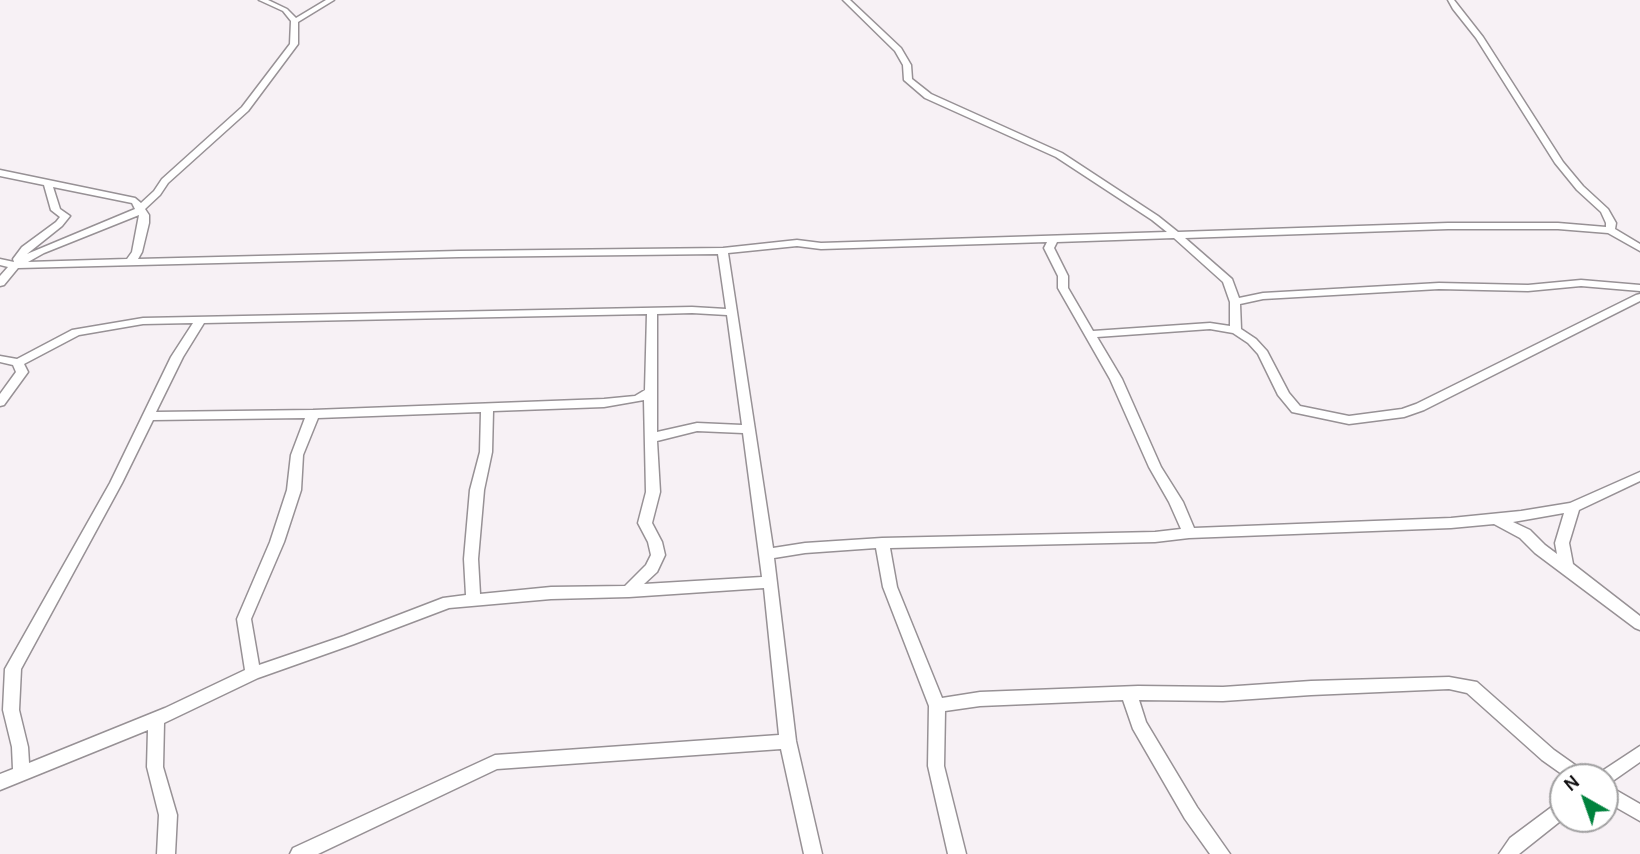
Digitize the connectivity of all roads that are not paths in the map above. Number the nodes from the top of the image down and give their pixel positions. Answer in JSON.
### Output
{"nodes":[{"id":1,"x":262,"y":0,"type":"edge"},
{"id":2,"x":331,"y":0,"type":"edge"},
{"id":3,"x":846,"y":0,"type":"edge"},
{"id":4,"x":1451,"y":0,"type":"edge"},
{"id":5,"x":295,"y":21,"type":"junction"},
{"id":6,"x":0,"y":173,"type":"edge"},
{"id":7,"x":48,"y":185,"type":"junction"},
{"id":8,"x":141,"y":209,"type":"junction"},
{"id":9,"x":1155,"y":218,"type":"junction"},
{"id":10,"x":1610,"y":230,"type":"junction"},
{"id":11,"x":1176,"y":235,"type":"junction"},
{"id":12,"x":1134,"y":236,"type":"junction"},
{"id":13,"x":1054,"y":239,"type":"junction"},
{"id":14,"x":1640,"y":248,"type":"edge"},
{"id":15,"x":723,"y":251,"type":"junction"},
{"id":16,"x":0,"y":262,"type":"edge"},
{"id":17,"x":130,"y":263,"type":"junction"},
{"id":18,"x":15,"y":265,"type":"junction"},
{"id":19,"x":0,"y":283,"type":"edge"},
{"id":20,"x":1640,"y":288,"type":"edge"},
{"id":21,"x":1640,"y":297,"type":"edge"},
{"id":22,"x":1235,"y":302,"type":"junction"},
{"id":23,"x":652,"y":312,"type":"junction"},
{"id":24,"x":731,"y":312,"type":"junction"},
{"id":25,"x":200,"y":320,"type":"junction"},
{"id":26,"x":1236,"y":330,"type":"junction"},
{"id":27,"x":1092,"y":334,"type":"junction"},
{"id":28,"x":0,"y":359,"type":"edge"},
{"id":29,"x":18,"y":363,"type":"junction"},
{"id":30,"x":652,"y":383,"type":"junction"},
{"id":31,"x":0,"y":402,"type":"edge"},
{"id":32,"x":487,"y":408,"type":"junction"},
{"id":33,"x":313,"y":414,"type":"junction"},
{"id":34,"x":150,"y":416,"type":"junction"},
{"id":35,"x":749,"y":429,"type":"junction"},
{"id":36,"x":651,"y":437,"type":"junction"},
{"id":37,"x":1640,"y":476,"type":"edge"},
{"id":38,"x":1573,"y":507,"type":"junction"},
{"id":39,"x":1493,"y":519,"type":"junction"},
{"id":40,"x":1189,"y":533,"type":"junction"},
{"id":41,"x":882,"y":543,"type":"junction"},
{"id":42,"x":767,"y":554,"type":"junction"},
{"id":43,"x":1566,"y":568,"type":"junction"},
{"id":44,"x":768,"y":582,"type":"junction"},
{"id":45,"x":629,"y":591,"type":"junction"},
{"id":46,"x":473,"y":598,"type":"junction"},
{"id":47,"x":1640,"y":624,"type":"edge"},
{"id":48,"x":253,"y":673,"type":"junction"},
{"id":49,"x":1129,"y":694,"type":"junction"},
{"id":50,"x":937,"y":706,"type":"junction"},
{"id":51,"x":156,"y":719,"type":"junction"},
{"id":52,"x":788,"y":741,"type":"junction"},
{"id":53,"x":1640,"y":753,"type":"edge"},
{"id":54,"x":1559,"y":763,"type":"edge"},
{"id":55,"x":1619,"y":768,"type":"edge"},
{"id":56,"x":21,"y":773,"type":"junction"},
{"id":57,"x":0,"y":782,"type":"edge"},
{"id":58,"x":1619,"y":800,"type":"edge"},
{"id":59,"x":1640,"y":813,"type":"edge"},
{"id":60,"x":1549,"y":819,"type":"edge"},
{"id":61,"x":166,"y":854,"type":"edge"},
{"id":62,"x":299,"y":854,"type":"edge"},
{"id":63,"x":813,"y":854,"type":"edge"},
{"id":64,"x":957,"y":854,"type":"edge"},
{"id":65,"x":1221,"y":854,"type":"edge"},
{"id":66,"x":1508,"y":854,"type":"edge"}],
"edges":[{"from":1,"to":5,"type":"street"},
{"from":2,"to":5,"type":"street"},
{"from":3,"to":9,"type":"street"},
{"from":4,"to":10,"type":"street"},
{"from":5,"to":8,"type":"street"},
{"from":6,"to":7,"type":"street"},
{"from":7,"to":8,"type":"street"},
{"from":7,"to":18,"type":"street"},
{"from":8,"to":17,"type":"street"},
{"from":8,"to":18,"type":"street"},
{"from":9,"to":11,"type":"street"},
{"from":9,"to":12,"type":"street"},
{"from":10,"to":11,"type":"street"},
{"from":10,"to":14,"type":"street"},
{"from":11,"to":12,"type":"street"},
{"from":11,"to":22,"type":"street"},
{"from":12,"to":13,"type":"street"},
{"from":13,"to":15,"type":"street"},
{"from":13,"to":27,"type":"street"},
{"from":15,"to":17,"type":"street"},
{"from":15,"to":24,"type":"street"},
{"from":16,"to":18,"type":"street"},
{"from":17,"to":18,"type":"street"},
{"from":18,"to":19,"type":"street"},
{"from":20,"to":22,"type":"street"},
{"from":21,"to":26,"type":"street"},
{"from":22,"to":26,"type":"street"},
{"from":23,"to":24,"type":"street"},
{"from":23,"to":25,"type":"street"},
{"from":23,"to":30,"type":"street"},
{"from":24,"to":35,"type":"street"},
{"from":25,"to":29,"type":"street"},
{"from":25,"to":34,"type":"street"},
{"from":26,"to":27,"type":"street"},
{"from":27,"to":40,"type":"street"},
{"from":28,"to":29,"type":"street"},
{"from":29,"to":31,"type":"street"},
{"from":30,"to":32,"type":"street"},
{"from":30,"to":36,"type":"street"},
{"from":32,"to":33,"type":"street"},
{"from":32,"to":46,"type":"street"},
{"from":33,"to":34,"type":"street"},
{"from":33,"to":48,"type":"street"},
{"from":34,"to":56,"type":"street"},
{"from":35,"to":36,"type":"street"},
{"from":35,"to":42,"type":"street"},
{"from":36,"to":45,"type":"street"},
{"from":37,"to":38,"type":"street"},
{"from":38,"to":39,"type":"street"},
{"from":38,"to":43,"type":"street"},
{"from":39,"to":40,"type":"street"},
{"from":39,"to":43,"type":"street"},
{"from":40,"to":41,"type":"street"},
{"from":41,"to":42,"type":"street"},
{"from":41,"to":50,"type":"street"},
{"from":42,"to":44,"type":"street"},
{"from":43,"to":47,"type":"street"},
{"from":44,"to":45,"type":"street"},
{"from":44,"to":52,"type":"street"},
{"from":45,"to":46,"type":"street"},
{"from":46,"to":48,"type":"street"},
{"from":48,"to":51,"type":"street"},
{"from":49,"to":50,"type":"street"},
{"from":49,"to":54,"type":"street"},
{"from":49,"to":65,"type":"street"},
{"from":50,"to":64,"type":"street"},
{"from":51,"to":56,"type":"street"},
{"from":51,"to":61,"type":"street"},
{"from":52,"to":62,"type":"street"},
{"from":52,"to":63,"type":"street"},
{"from":53,"to":55,"type":"street"},
{"from":56,"to":57,"type":"street"},
{"from":58,"to":59,"type":"street"},
{"from":60,"to":66,"type":"street"}]}
